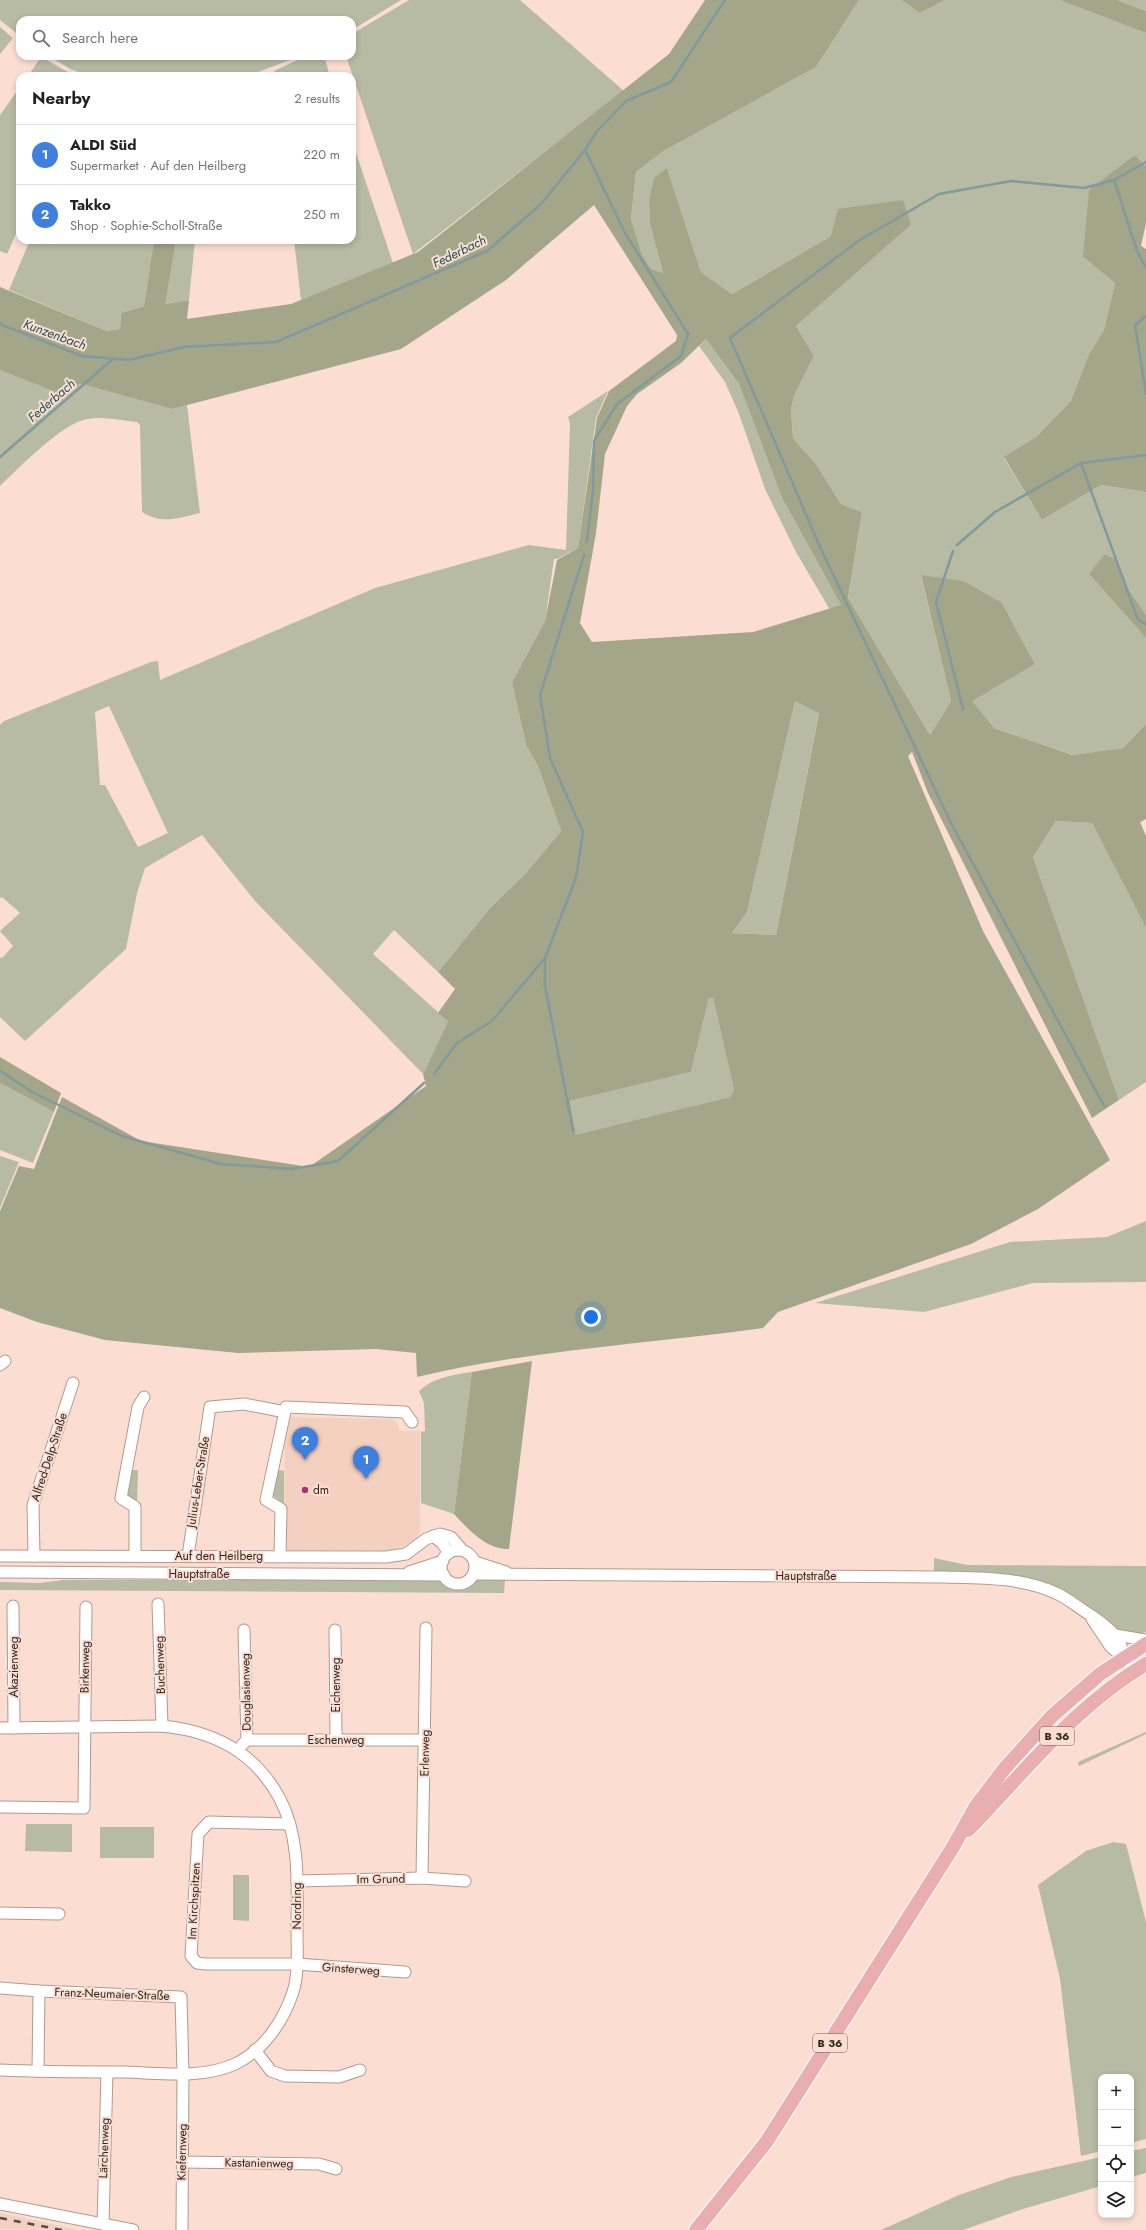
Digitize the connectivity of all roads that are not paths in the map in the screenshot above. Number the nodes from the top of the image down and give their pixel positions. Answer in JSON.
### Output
{"nodes":[{"id":1,"x":73,"y":1383,"type":"dead end"},
{"id":2,"x":144,"y":1397,"type":"dead end"},
{"id":3,"x":285,"y":1412,"type":"junction"},
{"id":4,"x":412,"y":1422,"type":"dead end"},
{"id":5,"x":433,"y":1536,"type":"junction"},
{"id":6,"x":464,"y":1551,"type":"junction"},
{"id":7,"x":0,"y":1556,"type":"edge"},
{"id":8,"x":34,"y":1556,"type":"junction"},
{"id":9,"x":135,"y":1556,"type":"junction"},
{"id":10,"x":188,"y":1556,"type":"junction"},
{"id":11,"x":280,"y":1556,"type":"junction"},
{"id":12,"x":446,"y":1557,"type":"junction"},
{"id":13,"x":475,"y":1562,"type":"junction"},
{"id":14,"x":0,"y":1572,"type":"edge"},
{"id":15,"x":474,"y":1574,"type":"junction"},
{"id":16,"x":514,"y":1574,"type":"junction"},
{"id":17,"x":398,"y":1575,"type":"junction"},
{"id":18,"x":444,"y":1575,"type":"junction"},
{"id":19,"x":158,"y":1604,"type":"dead end"},
{"id":20,"x":14,"y":1606,"type":"dead end"},
{"id":21,"x":86,"y":1607,"type":"dead end"},
{"id":22,"x":1090,"y":1615,"type":"junction"},
{"id":23,"x":426,"y":1628,"type":"dead end"},
{"id":24,"x":244,"y":1630,"type":"dead end"},
{"id":25,"x":336,"y":1630,"type":"dead end"},
{"id":26,"x":1115,"y":1635,"type":"junction"},
{"id":27,"x":1146,"y":1640,"type":"edge"},
{"id":28,"x":1146,"y":1644,"type":"edge"},
{"id":29,"x":1124,"y":1658,"type":"junction"},
{"id":30,"x":1146,"y":1664,"type":"edge"},
{"id":31,"x":1132,"y":1672,"type":"junction"},
{"id":32,"x":162,"y":1726,"type":"junction"},
{"id":33,"x":84,"y":1727,"type":"junction"},
{"id":34,"x":0,"y":1728,"type":"edge"},
{"id":35,"x":14,"y":1728,"type":"junction"},
{"id":36,"x":247,"y":1740,"type":"junction"},
{"id":37,"x":336,"y":1740,"type":"junction"},
{"id":38,"x":425,"y":1740,"type":"junction"},
{"id":39,"x":237,"y":1749,"type":"junction"},
{"id":40,"x":0,"y":1807,"type":"edge"},
{"id":41,"x":289,"y":1824,"type":"junction"},
{"id":42,"x":953,"y":1847,"type":"junction"},
{"id":43,"x":422,"y":1878,"type":"junction"},
{"id":44,"x":297,"y":1881,"type":"junction"},
{"id":45,"x":465,"y":1881,"type":"dead end"},
{"id":46,"x":0,"y":1913,"type":"edge"},
{"id":47,"x":59,"y":1914,"type":"dead end"},
{"id":48,"x":297,"y":1964,"type":"junction"},
{"id":49,"x":405,"y":1972,"type":"dead end"},
{"id":50,"x":0,"y":1988,"type":"edge"},
{"id":51,"x":39,"y":1992,"type":"junction"},
{"id":52,"x":255,"y":2050,"type":"junction"},
{"id":53,"x":0,"y":2070,"type":"edge"},
{"id":54,"x":360,"y":2070,"type":"dead end"},
{"id":55,"x":38,"y":2071,"type":"junction"},
{"id":56,"x":107,"y":2072,"type":"junction"},
{"id":57,"x":183,"y":2073,"type":"junction"},
{"id":58,"x":182,"y":2162,"type":"junction"},
{"id":59,"x":336,"y":2169,"type":"dead end"},
{"id":60,"x":0,"y":2204,"type":"edge"},
{"id":61,"x":103,"y":2224,"type":"junction"},
{"id":62,"x":133,"y":2230,"type":"edge"},
{"id":63,"x":182,"y":2230,"type":"edge"},
{"id":64,"x":696,"y":2230,"type":"edge"}],
"edges":[{"from":1,"to":8,"type":"street","name":"Alfred-Delp-Straße"},
{"from":2,"to":9,"type":"street"},
{"from":3,"to":4,"type":"street"},
{"from":3,"to":10,"type":"street","name":"Julius-Leber-Straße"},
{"from":3,"to":11,"type":"street"},
{"from":5,"to":6,"type":"street"},
{"from":5,"to":11,"type":"street","name":"Auf den Heilberg"},
{"from":5,"to":12,"type":"street"},
{"from":6,"to":12,"type":"street","name":"Hauptstraße"},
{"from":6,"to":13,"type":"street","name":"Hauptstraße"},
{"from":7,"to":8,"type":"street","name":"Auf den Heilberg"},
{"from":8,"to":9,"type":"street","name":"Auf den Heilberg"},
{"from":9,"to":10,"type":"street","name":"Auf den Heilberg"},
{"from":10,"to":11,"type":"street","name":"Auf den Heilberg"},
{"from":12,"to":17,"type":"street","name":"Hauptstraße"},
{"from":12,"to":18,"type":"street"},
{"from":13,"to":15,"type":"street"},
{"from":13,"to":16,"type":"street","name":"Hauptstraße"},
{"from":14,"to":17,"type":"street","name":"Hauptstraße"},
{"from":15,"to":16,"type":"street","name":"Hauptstraße"},
{"from":15,"to":18,"type":"street","name":"Hauptstraße"},
{"from":16,"to":22,"type":"street","name":"Hauptstraße"},
{"from":17,"to":18,"type":"street","name":"Hauptstraße"},
{"from":19,"to":32,"type":"street","name":"Buchenweg"},
{"from":20,"to":35,"type":"street","name":"Akazienweg"},
{"from":21,"to":33,"type":"street","name":"Birkenweg"},
{"from":22,"to":26,"type":"street","name":"Hauptstraße"},
{"from":22,"to":29,"type":"street","name":"Hauptstraße"},
{"from":23,"to":38,"type":"street","name":"Erlenweg"},
{"from":24,"to":36,"type":"street","name":"Douglasienweg"},
{"from":25,"to":37,"type":"street","name":"Eichenweg"},
{"from":26,"to":27,"type":"street"},
{"from":26,"to":29,"type":"street","name":"Hauptstraße"},
{"from":28,"to":29,"type":"main road","number":"B 36"},
{"from":29,"to":31,"type":"street","name":"Hauptstraße"},
{"from":29,"to":42,"type":"main road","number":"B 36"},
{"from":30,"to":31,"type":"main road","number":"B 36"},
{"from":31,"to":42,"type":"main road","number":"B 36"},
{"from":32,"to":33,"type":"street","name":"Nordring"},
{"from":32,"to":39,"type":"street","name":"Nordring"},
{"from":33,"to":35,"type":"street","name":"Nordring"},
{"from":33,"to":40,"type":"street","name":"Birkenweg"},
{"from":34,"to":35,"type":"street","name":"Nordring"},
{"from":36,"to":37,"type":"street","name":"Eschenweg"},
{"from":36,"to":39,"type":"street","name":"Douglasienweg"},
{"from":37,"to":38,"type":"street","name":"Eschenweg"},
{"from":38,"to":43,"type":"street","name":"Erlenweg"},
{"from":39,"to":41,"type":"street","name":"Nordring"},
{"from":41,"to":44,"type":"street","name":"Nordring"},
{"from":41,"to":48,"type":"street","name":"Im Kirchspitzen"},
{"from":42,"to":64,"type":"main road","number":"B 36"},
{"from":43,"to":44,"type":"street","name":"Im Grund"},
{"from":43,"to":45,"type":"street","name":"Im Grund"},
{"from":44,"to":48,"type":"street","name":"Nordring"},
{"from":46,"to":47,"type":"street"},
{"from":48,"to":49,"type":"street","name":"Ginsterweg"},
{"from":48,"to":52,"type":"street","name":"Nordring"},
{"from":50,"to":51,"type":"street","name":"Franz-Neumaier-Straße"},
{"from":51,"to":55,"type":"street","name":"Franz-Neumaier-Straße"},
{"from":51,"to":57,"type":"street","name":"Franz-Neumaier-Straße"},
{"from":52,"to":54,"type":"street"},
{"from":52,"to":57,"type":"street","name":"Nordring"},
{"from":53,"to":55,"type":"street","name":"Nordring"},
{"from":55,"to":56,"type":"street","name":"Nordring"},
{"from":56,"to":57,"type":"street","name":"Nordring"},
{"from":56,"to":61,"type":"street","name":"Lärchenweg"},
{"from":57,"to":58,"type":"street","name":"Kiefernweg"},
{"from":58,"to":59,"type":"street","name":"Kastanienweg"},
{"from":58,"to":63,"type":"street","name":"Kiefernweg"},
{"from":60,"to":61,"type":"street"},
{"from":61,"to":62,"type":"street"}]}
